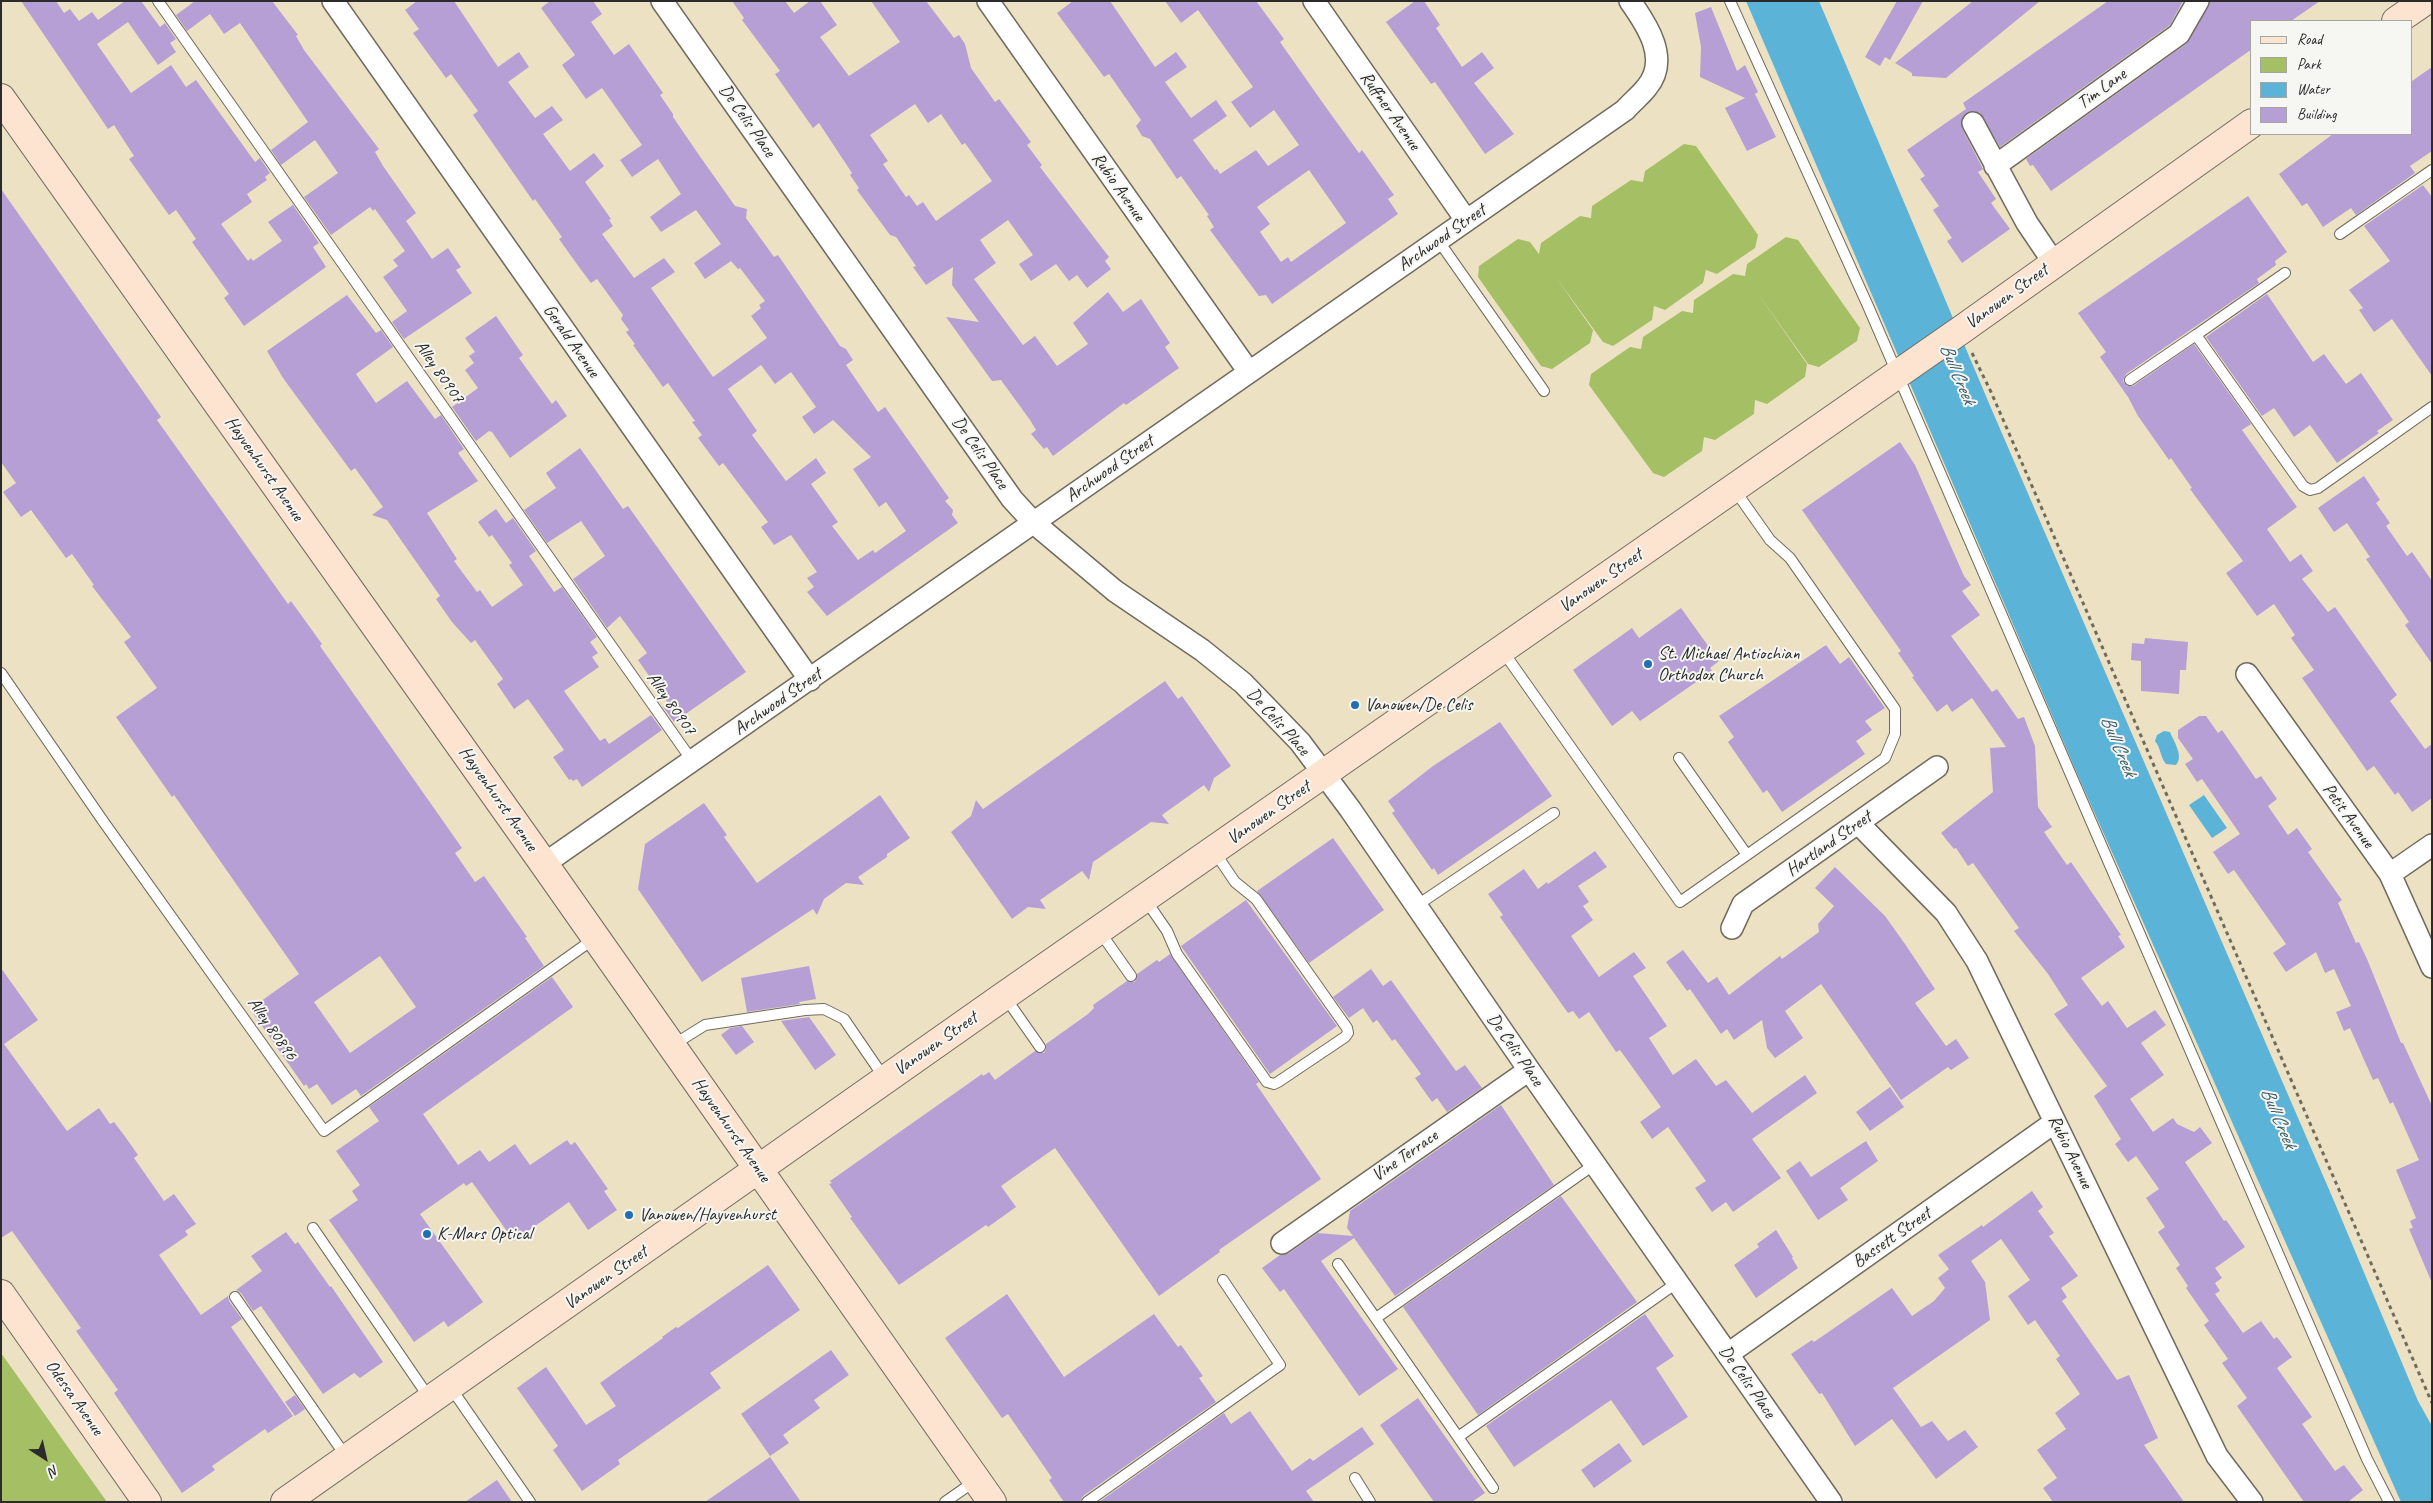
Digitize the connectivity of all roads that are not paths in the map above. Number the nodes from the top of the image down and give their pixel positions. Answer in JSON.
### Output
{"nodes":[{"id":1,"x":158,"y":1,"type":"edge"},
{"id":2,"x":333,"y":1,"type":"edge"},
{"id":3,"x":662,"y":1,"type":"edge"},
{"id":4,"x":988,"y":1,"type":"edge"},
{"id":5,"x":1314,"y":1,"type":"edge"},
{"id":6,"x":1630,"y":1,"type":"edge"},
{"id":7,"x":1730,"y":1,"type":"edge"},
{"id":8,"x":2198,"y":1,"type":"edge"},
{"id":9,"x":2425,"y":1,"type":"edge"},
{"id":10,"x":2397,"y":20,"type":"edge"},
{"id":11,"x":1,"y":98,"type":"edge"},
{"id":12,"x":1973,"y":123,"type":"dead end"},
{"id":13,"x":2250,"y":124,"type":"edge"},
{"id":14,"x":1995,"y":166,"type":"junction"},
{"id":15,"x":2432,"y":170,"type":"edge"},
{"id":16,"x":1466,"y":220,"type":"junction"},
{"id":17,"x":2340,"y":234,"type":"dead end"},
{"id":18,"x":1438,"y":240,"type":"junction"},
{"id":19,"x":2054,"y":263,"type":"junction"},
{"id":20,"x":2285,"y":273,"type":"dead end"},
{"id":21,"x":2196,"y":335,"type":"junction"},
{"id":22,"x":1249,"y":372,"type":"junction"},
{"id":23,"x":1896,"y":374,"type":"junction"},
{"id":24,"x":2130,"y":380,"type":"dead end"},
{"id":25,"x":1544,"y":391,"type":"dead end"},
{"id":26,"x":2432,"y":407,"type":"edge"},
{"id":27,"x":1734,"y":488,"type":"junction"},
{"id":28,"x":1034,"y":523,"type":"junction"},
{"id":29,"x":1502,"y":650,"type":"junction"},
{"id":30,"x":1,"y":673,"type":"edge"},
{"id":31,"x":2247,"y":674,"type":"dead end"},
{"id":32,"x":810,"y":680,"type":"junction"},
{"id":33,"x":1679,"y":758,"type":"dead end"},
{"id":34,"x":692,"y":762,"type":"junction"},
{"id":35,"x":1937,"y":767,"type":"dead end"},
{"id":36,"x":1325,"y":775,"type":"junction"},
{"id":37,"x":1554,"y":813,"type":"dead end"},
{"id":38,"x":1858,"y":823,"type":"junction"},
{"id":39,"x":2432,"y":845,"type":"edge"},
{"id":40,"x":1214,"y":852,"type":"junction"},
{"id":41,"x":1747,"y":855,"type":"junction"},
{"id":42,"x":544,"y":864,"type":"junction"},
{"id":43,"x":2390,"y":874,"type":"junction"},
{"id":44,"x":1145,"y":899,"type":"junction"},
{"id":45,"x":1416,"y":906,"type":"junction"},
{"id":46,"x":1732,"y":928,"type":"dead end"},
{"id":47,"x":1099,"y":931,"type":"junction"},
{"id":48,"x":595,"y":937,"type":"junction"},
{"id":49,"x":2432,"y":967,"type":"edge"},
{"id":50,"x":1131,"y":976,"type":"dead end"},
{"id":51,"x":1004,"y":996,"type":"junction"},
{"id":52,"x":672,"y":1045,"type":"junction"},
{"id":53,"x":1040,"y":1047,"type":"dead end"},
{"id":54,"x":1529,"y":1070,"type":"junction"},
{"id":55,"x":886,"y":1080,"type":"junction"},
{"id":56,"x":2055,"y":1122,"type":"junction"},
{"id":57,"x":1595,"y":1164,"type":"junction"},
{"id":58,"x":760,"y":1170,"type":"junction"},
{"id":59,"x":313,"y":1228,"type":"dead end"},
{"id":60,"x":1282,"y":1243,"type":"dead end"},
{"id":61,"x":1338,"y":1264,"type":"dead end"},
{"id":62,"x":1223,"y":1280,"type":"dead end"},
{"id":63,"x":1678,"y":1282,"type":"junction"},
{"id":64,"x":1,"y":1294,"type":"edge"},
{"id":65,"x":235,"y":1297,"type":"dead end"},
{"id":66,"x":1376,"y":1318,"type":"junction"},
{"id":67,"x":1728,"y":1354,"type":"junction"},
{"id":68,"x":441,"y":1394,"type":"junction"},
{"id":69,"x":1458,"y":1437,"type":"junction"},
{"id":70,"x":347,"y":1459,"type":"junction"},
{"id":71,"x":1355,"y":1478,"type":"dead end"},
{"id":72,"x":1493,"y":1488,"type":"dead end"},
{"id":73,"x":984,"y":1491,"type":"edge"},
{"id":74,"x":147,"y":1502,"type":"edge"},
{"id":75,"x":285,"y":1502,"type":"edge"},
{"id":76,"x":530,"y":1502,"type":"edge"},
{"id":77,"x":945,"y":1502,"type":"edge"},
{"id":78,"x":1087,"y":1502,"type":"edge"},
{"id":79,"x":1370,"y":1502,"type":"edge"},
{"id":80,"x":1831,"y":1502,"type":"edge"},
{"id":81,"x":2252,"y":1502,"type":"edge"},
{"id":82,"x":2389,"y":1502,"type":"edge"}],
"edges":[{"from":1,"to":34,"type":"lane","name":"Alley 80907"},
{"from":2,"to":32,"type":"street","name":"Gerald Avenue"},
{"from":3,"to":28,"type":"street","name":"De Celis Place"},
{"from":4,"to":22,"type":"street","name":"Rubio Avenue"},
{"from":5,"to":16,"type":"street","name":"Ruffner Avenue"},
{"from":6,"to":16,"type":"street","name":"Archwood Street"},
{"from":7,"to":23,"type":"lane"},
{"from":8,"to":14,"type":"street","name":"Tim Lane"},
{"from":9,"to":10,"type":"main road"},
{"from":11,"to":42,"type":"main road","name":"Hayvenhurst Avenue"},
{"from":12,"to":14,"type":"street"},
{"from":13,"to":19,"type":"main road","name":"Vanowen Street"},
{"from":14,"to":19,"type":"street"},
{"from":15,"to":17,"type":"lane"},
{"from":16,"to":18,"type":"street","name":"Archwood Street"},
{"from":18,"to":22,"type":"street","name":"Archwood Street"},
{"from":18,"to":25,"type":"lane"},
{"from":19,"to":23,"type":"main road","name":"Vanowen Street"},
{"from":20,"to":21,"type":"lane"},
{"from":21,"to":24,"type":"lane"},
{"from":21,"to":26,"type":"lane"},
{"from":22,"to":28,"type":"street","name":"Archwood Street"},
{"from":23,"to":27,"type":"main road","name":"Vanowen Street"},
{"from":23,"to":82,"type":"lane"},
{"from":27,"to":29,"type":"main road","name":"Vanowen Street"},
{"from":27,"to":41,"type":"lane"},
{"from":28,"to":32,"type":"street","name":"Archwood Street"},
{"from":28,"to":36,"type":"street","name":"De Celis Place"},
{"from":29,"to":36,"type":"main road","name":"Vanowen Street"},
{"from":29,"to":41,"type":"lane"},
{"from":30,"to":48,"type":"lane","name":"Alley 80896"},
{"from":31,"to":43,"type":"street","name":"Petit Avenue"},
{"from":32,"to":34,"type":"street","name":"Archwood Street"},
{"from":33,"to":41,"type":"lane"},
{"from":34,"to":42,"type":"street","name":"Archwood Street"},
{"from":35,"to":38,"type":"street","name":"Hartland Street"},
{"from":36,"to":40,"type":"main road","name":"Vanowen Street"},
{"from":36,"to":45,"type":"street","name":"De Celis Place"},
{"from":37,"to":45,"type":"lane"},
{"from":38,"to":46,"type":"street","name":"Hartland Street"},
{"from":38,"to":56,"type":"street","name":"Rubio Avenue"},
{"from":39,"to":43,"type":"street"},
{"from":40,"to":44,"type":"main road","name":"Vanowen Street"},
{"from":40,"to":44,"type":"lane"},
{"from":42,"to":48,"type":"main road","name":"Hayvenhurst Avenue"},
{"from":43,"to":49,"type":"street","name":"Petit Avenue"},
{"from":44,"to":47,"type":"main road","name":"Vanowen Street"},
{"from":45,"to":54,"type":"street","name":"De Celis Place"},
{"from":47,"to":50,"type":"lane"},
{"from":47,"to":51,"type":"main road","name":"Vanowen Street"},
{"from":48,"to":52,"type":"main road","name":"Hayvenhurst Avenue"},
{"from":51,"to":53,"type":"lane"},
{"from":51,"to":55,"type":"main road","name":"Vanowen Street"},
{"from":52,"to":55,"type":"lane"},
{"from":52,"to":58,"type":"main road","name":"Hayvenhurst Avenue"},
{"from":54,"to":57,"type":"street","name":"De Celis Place"},
{"from":54,"to":60,"type":"street","name":"Vine Terrace"},
{"from":55,"to":58,"type":"main road","name":"Vanowen Street"},
{"from":56,"to":67,"type":"street","name":"Bassett Street"},
{"from":56,"to":81,"type":"street","name":"Rubio Avenue"},
{"from":57,"to":63,"type":"street","name":"De Celis Place"},
{"from":57,"to":66,"type":"lane"},
{"from":58,"to":68,"type":"main road","name":"Vanowen Street"},
{"from":58,"to":73,"type":"main road","name":"Hayvenhurst Avenue"},
{"from":59,"to":68,"type":"lane"},
{"from":61,"to":66,"type":"lane"},
{"from":62,"to":78,"type":"lane"},
{"from":63,"to":67,"type":"street","name":"De Celis Place"},
{"from":63,"to":69,"type":"lane"},
{"from":64,"to":74,"type":"main road","name":"Odessa Avenue"},
{"from":65,"to":70,"type":"lane"},
{"from":66,"to":69,"type":"lane"},
{"from":67,"to":80,"type":"street","name":"De Celis Place"},
{"from":68,"to":70,"type":"main road","name":"Vanowen Street"},
{"from":68,"to":76,"type":"lane"},
{"from":69,"to":72,"type":"lane"},
{"from":70,"to":75,"type":"main road","name":"Vanowen Street"},
{"from":71,"to":79,"type":"lane"},
{"from":73,"to":77,"type":"lane"}]}
